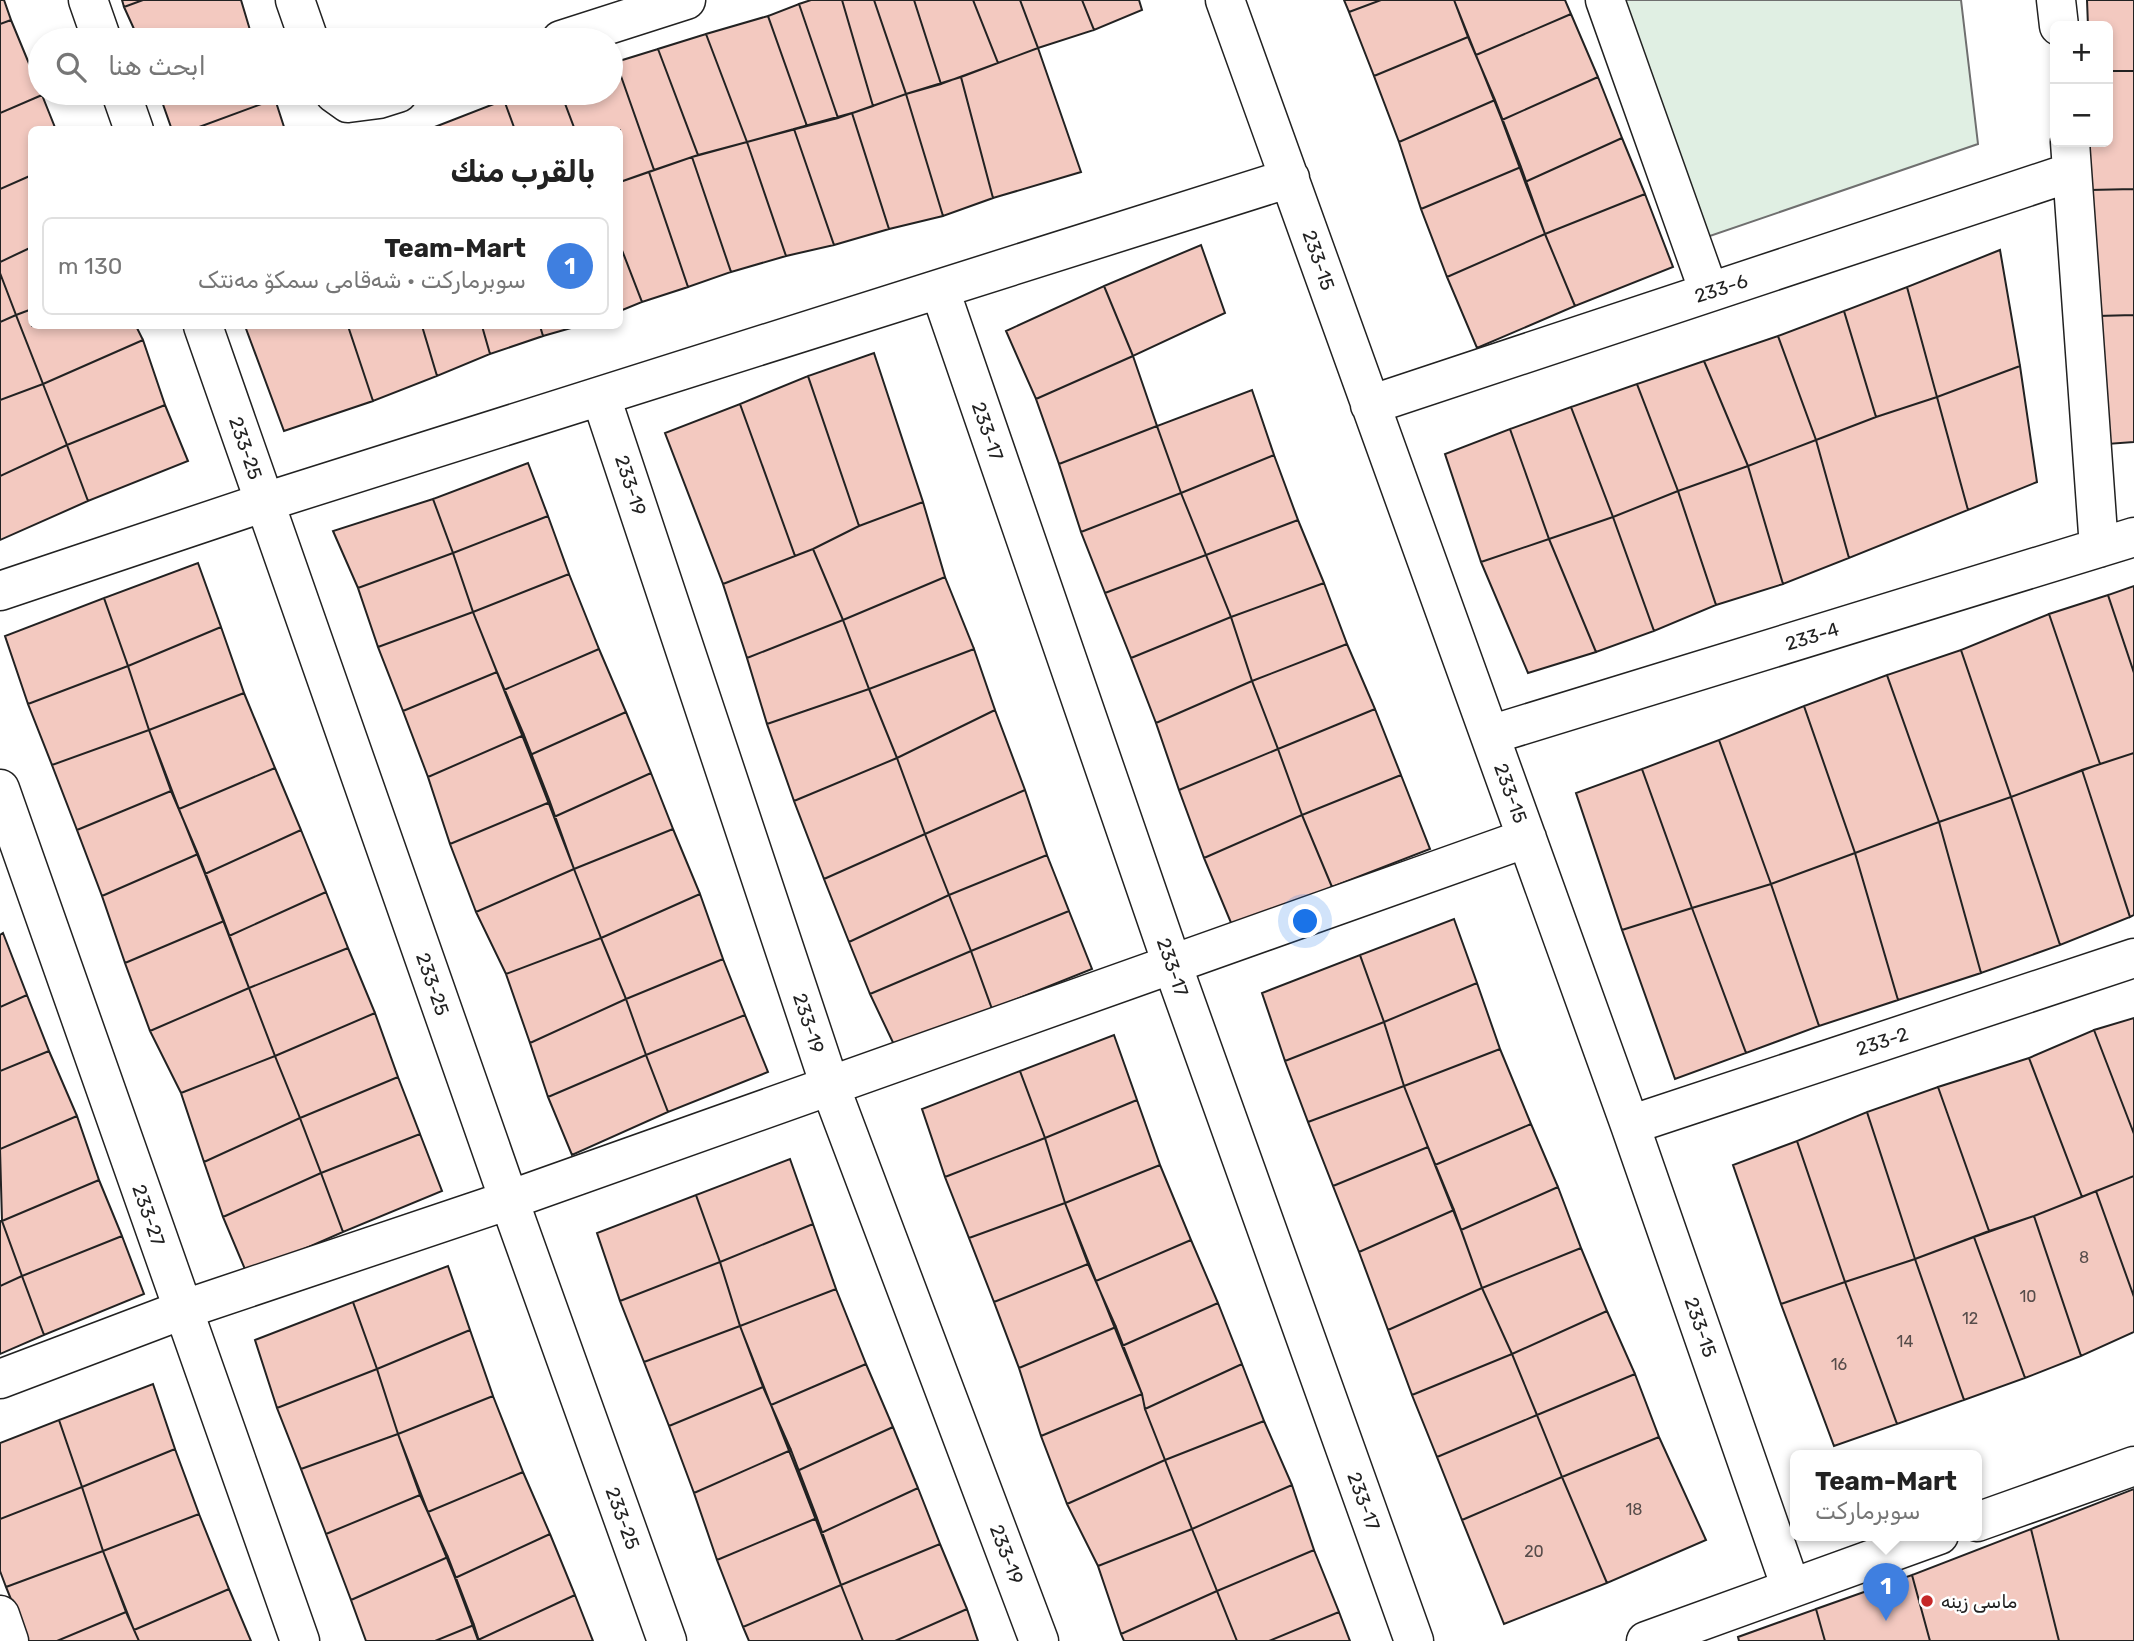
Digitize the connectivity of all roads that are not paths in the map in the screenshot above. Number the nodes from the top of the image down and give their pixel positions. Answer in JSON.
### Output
{"nodes":[{"id":1,"x":88,"y":0,"type":"edge"},
{"id":2,"x":295,"y":0,"type":"edge"},
{"id":3,"x":685,"y":0,"type":"edge"},
{"id":4,"x":1225,"y":0,"type":"edge"},
{"id":5,"x":1605,"y":0,"type":"edge"},
{"id":6,"x":2056,"y":0,"type":"edge"},
{"id":7,"x":2058,"y":21,"type":"edge"},
{"id":8,"x":98,"y":28,"type":"edge"},
{"id":9,"x":305,"y":28,"type":"edge"},
{"id":10,"x":598,"y":28,"type":"edge"},
{"id":11,"x":125,"y":105,"type":"edge"},
{"id":12,"x":133,"y":126,"type":"edge"},
{"id":13,"x":2071,"y":157,"type":"edge"},
{"id":14,"x":1290,"y":178,"type":"junction"},
{"id":15,"x":940,"y":290,"type":"junction"},
{"id":16,"x":1709,"y":292,"type":"junction"},
{"id":17,"x":204,"y":329,"type":"edge"},
{"id":18,"x":601,"y":397,"type":"junction"},
{"id":19,"x":1370,"y":405,"type":"junction"},
{"id":20,"x":265,"y":502,"type":"junction"},
{"id":21,"x":2117,"y":542,"type":"edge"},
{"id":22,"x":0,"y":591,"type":"edge"},
{"id":23,"x":1490,"y":735,"type":"junction"},
{"id":24,"x":0,"y":789,"type":"edge"},
{"id":25,"x":1527,"y":838,"type":"junction"},
{"id":26,"x":2134,"y":958,"type":"edge"},
{"id":27,"x":1172,"y":964,"type":"junction"},
{"id":28,"x":830,"y":1086,"type":"junction"},
{"id":29,"x":1630,"y":1125,"type":"junction"},
{"id":30,"x":509,"y":1200,"type":"junction"},
{"id":31,"x":182,"y":1310,"type":"junction"},
{"id":32,"x":0,"y":1379,"type":"edge"},
{"id":33,"x":2134,"y":1466,"type":"edge"},
{"id":34,"x":1982,"y":1520,"type":"edge"},
{"id":35,"x":1922,"y":1541,"type":"edge"},
{"id":36,"x":1791,"y":1588,"type":"junction"},
{"id":37,"x":0,"y":1615,"type":"edge"},
{"id":38,"x":9,"y":1641,"type":"edge"},
{"id":39,"x":300,"y":1641,"type":"edge"},
{"id":40,"x":667,"y":1641,"type":"edge"},
{"id":41,"x":1040,"y":1641,"type":"edge"},
{"id":42,"x":1414,"y":1641,"type":"edge"},
{"id":43,"x":1646,"y":1641,"type":"edge"}],
"edges":[{"from":1,"to":8,"type":"street"},
{"from":2,"to":9,"type":"street"},
{"from":3,"to":10,"type":"street"},
{"from":4,"to":14,"type":"street","name":"233-15"},
{"from":5,"to":16,"type":"street"},
{"from":6,"to":7,"type":"street"},
{"from":11,"to":12,"type":"street"},
{"from":13,"to":16,"type":"street","name":"233-6"},
{"from":13,"to":21,"type":"street"},
{"from":14,"to":15,"type":"street"},
{"from":14,"to":19,"type":"street","name":"233-15"},
{"from":15,"to":18,"type":"street"},
{"from":15,"to":27,"type":"street","name":"233-17"},
{"from":16,"to":19,"type":"street","name":"233-6"},
{"from":17,"to":20,"type":"street","name":"233-25"},
{"from":18,"to":20,"type":"street"},
{"from":18,"to":28,"type":"street","name":"233-19"},
{"from":19,"to":23,"type":"street","name":"233-15"},
{"from":20,"to":22,"type":"street"},
{"from":20,"to":30,"type":"street","name":"233-25"},
{"from":21,"to":23,"type":"street","name":"233-4"},
{"from":23,"to":25,"type":"street","name":"233-15"},
{"from":24,"to":31,"type":"street","name":"233-27"},
{"from":25,"to":27,"type":"street"},
{"from":25,"to":29,"type":"street","name":"233-15"},
{"from":26,"to":29,"type":"street","name":"233-2"},
{"from":27,"to":28,"type":"street"},
{"from":27,"to":42,"type":"street","name":"233-17"},
{"from":28,"to":30,"type":"street"},
{"from":28,"to":41,"type":"street","name":"233-19"},
{"from":29,"to":36,"type":"street","name":"233-15"},
{"from":30,"to":31,"type":"street"},
{"from":30,"to":40,"type":"street","name":"233-25"},
{"from":31,"to":32,"type":"street"},
{"from":31,"to":39,"type":"street","name":"233-27"},
{"from":33,"to":34,"type":"street"},
{"from":35,"to":36,"type":"street"},
{"from":36,"to":43,"type":"street"},
{"from":37,"to":38,"type":"street"}]}
